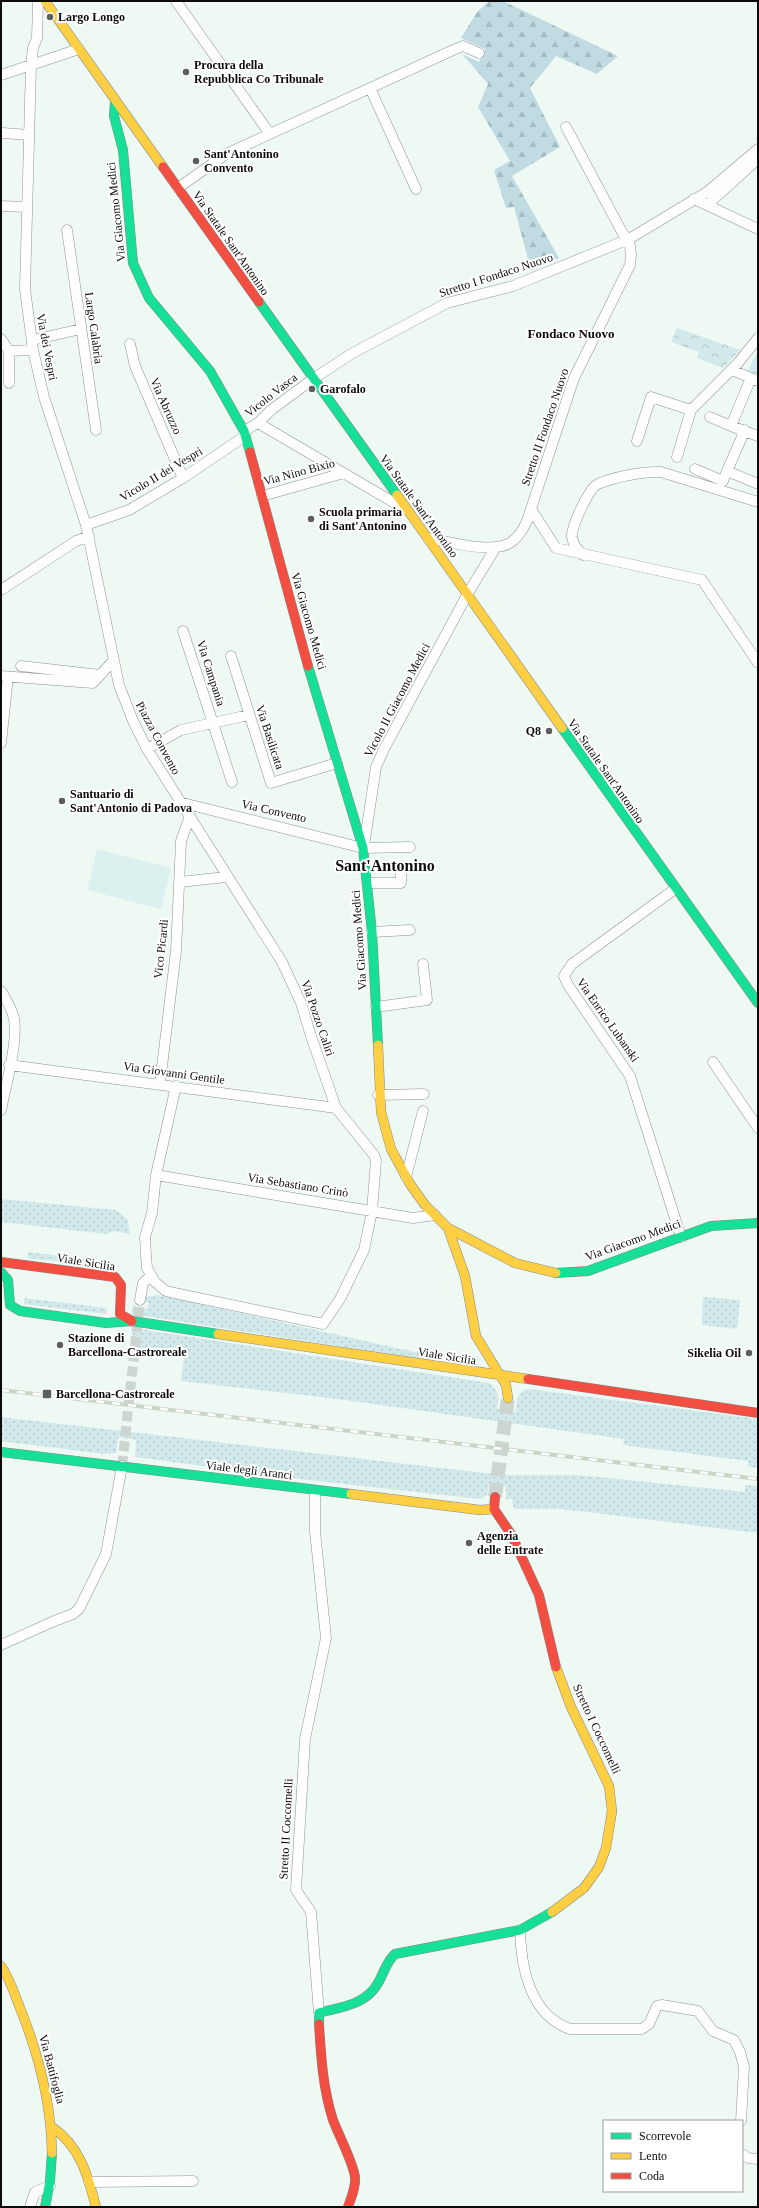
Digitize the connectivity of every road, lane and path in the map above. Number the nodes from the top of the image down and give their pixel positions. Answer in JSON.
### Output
{"nodes":[{"id":1,"x":41,"y":1,"type":"edge"},
{"id":2,"x":45,"y":1,"type":"edge"},
{"id":3,"x":176,"y":1,"type":"edge"},
{"id":4,"x":80,"y":49,"type":"junction"},
{"id":5,"x":478,"y":53,"type":"dead end"},
{"id":6,"x":31,"y":66,"type":"junction"},
{"id":7,"x":3,"y":74,"type":"edge"},
{"id":8,"x":370,"y":88,"type":"junction"},
{"id":9,"x":115,"y":101,"type":"junction"},
{"id":10,"x":566,"y":127,"type":"dead end"},
{"id":11,"x":3,"y":133,"type":"dead end"},
{"id":12,"x":270,"y":134,"type":"junction"},
{"id":13,"x":29,"y":135,"type":"junction"},
{"id":14,"x":758,"y":149,"type":"edge"},
{"id":15,"x":758,"y":159,"type":"edge"},
{"id":16,"x":178,"y":188,"type":"junction"},
{"id":17,"x":416,"y":189,"type":"dead end"},
{"id":18,"x":694,"y":199,"type":"junction"},
{"id":19,"x":707,"y":205,"type":"junction"},
{"id":20,"x":1,"y":206,"type":"edge"},
{"id":21,"x":27,"y":207,"type":"junction"},
{"id":22,"x":758,"y":229,"type":"edge"},
{"id":23,"x":67,"y":230,"type":"dead end"},
{"id":24,"x":629,"y":239,"type":"junction"},
{"id":25,"x":81,"y":329,"type":"junction"},
{"id":26,"x":758,"y":338,"type":"edge"},
{"id":27,"x":1,"y":339,"type":"edge"},
{"id":28,"x":130,"y":344,"type":"dead end"},
{"id":29,"x":33,"y":345,"type":"junction"},
{"id":30,"x":9,"y":351,"type":"junction"},
{"id":31,"x":732,"y":370,"type":"junction"},
{"id":32,"x":313,"y":379,"type":"junction"},
{"id":33,"x":754,"y":379,"type":"edge"},
{"id":34,"x":9,"y":383,"type":"dead end"},
{"id":35,"x":691,"y":410,"type":"junction"},
{"id":36,"x":710,"y":417,"type":"dead end"},
{"id":37,"x":258,"y":423,"type":"junction"},
{"id":38,"x":731,"y":426,"type":"junction"},
{"id":39,"x":96,"y":430,"type":"dead end"},
{"id":40,"x":744,"y":430,"type":"junction"},
{"id":41,"x":245,"y":434,"type":"junction"},
{"id":42,"x":758,"y":436,"type":"edge"},
{"id":43,"x":637,"y":441,"type":"dead end"},
{"id":44,"x":677,"y":457,"type":"dead end"},
{"id":45,"x":695,"y":469,"type":"dead end"},
{"id":46,"x":727,"y":471,"type":"junction"},
{"id":47,"x":344,"y":474,"type":"junction"},
{"id":48,"x":183,"y":478,"type":"junction"},
{"id":49,"x":758,"y":484,"type":"edge"},
{"id":50,"x":262,"y":496,"type":"junction"},
{"id":51,"x":758,"y":502,"type":"edge"},
{"id":52,"x":531,"y":509,"type":"junction"},
{"id":53,"x":408,"y":511,"type":"junction"},
{"id":54,"x":86,"y":525,"type":"junction"},
{"id":55,"x":572,"y":534,"type":"junction"},
{"id":56,"x":89,"y":536,"type":"junction"},
{"id":57,"x":548,"y":536,"type":"junction"},
{"id":58,"x":428,"y":538,"type":"junction"},
{"id":59,"x":496,"y":548,"type":"junction"},
{"id":60,"x":583,"y":555,"type":"junction"},
{"id":61,"x":1,"y":590,"type":"edge"},
{"id":62,"x":467,"y":595,"type":"junction"},
{"id":63,"x":183,"y":631,"type":"dead end"},
{"id":64,"x":231,"y":656,"type":"dead end"},
{"id":65,"x":113,"y":661,"type":"junction"},
{"id":66,"x":758,"y":663,"type":"edge"},
{"id":67,"x":21,"y":666,"type":"dead end"},
{"id":68,"x":100,"y":675,"type":"junction"},
{"id":69,"x":5,"y":676,"type":"edge"},
{"id":70,"x":249,"y":715,"type":"junction"},
{"id":71,"x":213,"y":723,"type":"junction"},
{"id":72,"x":1,"y":743,"type":"edge"},
{"id":73,"x":147,"y":749,"type":"junction"},
{"id":74,"x":337,"y":763,"type":"junction"},
{"id":75,"x":232,"y":782,"type":"dead end"},
{"id":76,"x":179,"y":802,"type":"junction"},
{"id":77,"x":189,"y":819,"type":"junction"},
{"id":78,"x":410,"y":846,"type":"dead end"},
{"id":79,"x":363,"y":848,"type":"junction"},
{"id":80,"x":401,"y":867,"type":"dead end"},
{"id":81,"x":226,"y":877,"type":"junction"},
{"id":82,"x":180,"y":882,"type":"junction"},
{"id":83,"x":368,"y":883,"type":"junction"},
{"id":84,"x":676,"y":889,"type":"junction"},
{"id":85,"x":410,"y":930,"type":"dead end"},
{"id":86,"x":372,"y":932,"type":"junction"},
{"id":87,"x":423,"y":964,"type":"dead end"},
{"id":88,"x":1,"y":991,"type":"edge"},
{"id":89,"x":758,"y":1002,"type":"edge"},
{"id":90,"x":376,"y":1007,"type":"junction"},
{"id":91,"x":713,"y":1062,"type":"dead end"},
{"id":92,"x":9,"y":1065,"type":"junction"},
{"id":93,"x":160,"y":1084,"type":"junction"},
{"id":94,"x":176,"y":1086,"type":"junction"},
{"id":95,"x":424,"y":1094,"type":"dead end"},
{"id":96,"x":378,"y":1095,"type":"junction"},
{"id":97,"x":336,"y":1108,"type":"junction"},
{"id":98,"x":1,"y":1110,"type":"edge"},
{"id":99,"x":424,"y":1111,"type":"dead end"},
{"id":100,"x":758,"y":1128,"type":"edge"},
{"id":101,"x":394,"y":1154,"type":"junction"},
{"id":102,"x":376,"y":1160,"type":"junction"},
{"id":103,"x":156,"y":1176,"type":"junction"},
{"id":104,"x":406,"y":1177,"type":"junction"},
{"id":105,"x":372,"y":1211,"type":"junction"},
{"id":106,"x":435,"y":1215,"type":"junction"},
{"id":107,"x":758,"y":1222,"type":"edge"},
{"id":108,"x":448,"y":1228,"type":"junction"},
{"id":109,"x":681,"y":1237,"type":"junction"},
{"id":110,"x":1,"y":1262,"type":"edge"},
{"id":111,"x":1,"y":1272,"type":"edge"},
{"id":112,"x":150,"y":1276,"type":"junction"},
{"id":113,"x":140,"y":1300,"type":"tunnel mouth"},
{"id":114,"x":120,"y":1312,"type":"junction"},
{"id":115,"x":132,"y":1321,"type":"junction"},
{"id":116,"x":110,"y":1322,"type":"junction"},
{"id":117,"x":500,"y":1376,"type":"junction"},
{"id":118,"x":508,"y":1398,"type":"tunnel mouth"},
{"id":119,"x":758,"y":1413,"type":"edge"},
{"id":120,"x":1,"y":1452,"type":"edge"},
{"id":121,"x":122,"y":1466,"type":"junction"},
{"id":122,"x":315,"y":1491,"type":"junction"},
{"id":123,"x":496,"y":1497,"type":"tunnel mouth"},
{"id":124,"x":494,"y":1509,"type":"junction"},
{"id":125,"x":1,"y":1645,"type":"edge"},
{"id":126,"x":520,"y":1930,"type":"junction"},
{"id":127,"x":1,"y":1966,"type":"edge"},
{"id":128,"x":319,"y":2013,"type":"junction"},
{"id":129,"x":741,"y":2120,"type":"edge"},
{"id":130,"x":52,"y":2127,"type":"junction"},
{"id":131,"x":743,"y":2155,"type":"edge"},
{"id":132,"x":758,"y":2159,"type":"edge"},
{"id":133,"x":193,"y":2181,"type":"dead end"},
{"id":134,"x":89,"y":2182,"type":"junction"},
{"id":135,"x":50,"y":2186,"type":"junction"},
{"id":136,"x":30,"y":2207,"type":"edge"},
{"id":137,"x":44,"y":2207,"type":"edge"},
{"id":138,"x":96,"y":2207,"type":"edge"},
{"id":139,"x":348,"y":2207,"type":"edge"}],
"edges":[{"from":1,"to":6,"type":"street","name":"Via dei Vespri"},
{"from":2,"to":4,"type":"street","name":"Via Statale Sant'Antonino"},
{"from":3,"to":12,"type":"street"},
{"from":4,"to":6,"type":"street"},
{"from":4,"to":9,"type":"street","name":"Via Statale Sant'Antonino"},
{"from":5,"to":8,"type":"street"},
{"from":6,"to":7,"type":"street"},
{"from":6,"to":13,"type":"street","name":"Via dei Vespri"},
{"from":8,"to":12,"type":"street"},
{"from":8,"to":17,"type":"street"},
{"from":9,"to":16,"type":"street","name":"Via Statale Sant'Antonino"},
{"from":9,"to":41,"type":"street","name":"Via Giacomo Medici"},
{"from":10,"to":24,"type":"street"},
{"from":11,"to":13,"type":"street"},
{"from":12,"to":16,"type":"street"},
{"from":13,"to":21,"type":"street","name":"Via dei Vespri"},
{"from":14,"to":18,"type":"street","name":"Stretto I Fondaco Nuovo"},
{"from":15,"to":19,"type":"street"},
{"from":16,"to":32,"type":"street","name":"Via Statale Sant'Antonino"},
{"from":18,"to":19,"type":"street"},
{"from":18,"to":24,"type":"street","name":"Stretto I Fondaco Nuovo"},
{"from":19,"to":22,"type":"street"},
{"from":20,"to":21,"type":"street"},
{"from":21,"to":29,"type":"street","name":"Via dei Vespri"},
{"from":23,"to":25,"type":"street","name":"Largo Calabria"},
{"from":24,"to":32,"type":"street","name":"Stretto I Fondaco Nuovo"},
{"from":24,"to":52,"type":"street","name":"Stretto II Fondaco Nuovo"},
{"from":25,"to":29,"type":"street"},
{"from":25,"to":39,"type":"street","name":"Largo Calabria"},
{"from":26,"to":31,"type":"street"},
{"from":27,"to":30,"type":"street"},
{"from":28,"to":48,"type":"street","name":"Via Abruzzo"},
{"from":29,"to":30,"type":"street"},
{"from":29,"to":54,"type":"street","name":"Via dei Vespri"},
{"from":30,"to":34,"type":"street"},
{"from":31,"to":33,"type":"street"},
{"from":31,"to":35,"type":"street"},
{"from":32,"to":37,"type":"street","name":"Vicolo Vasca"},
{"from":32,"to":53,"type":"street","name":"Via Statale Sant'Antonino"},
{"from":33,"to":38,"type":"street"},
{"from":35,"to":43,"type":"street"},
{"from":35,"to":44,"type":"street"},
{"from":36,"to":38,"type":"street"},
{"from":37,"to":41,"type":"street","name":"Vicolo Vasca"},
{"from":37,"to":47,"type":"street"},
{"from":38,"to":40,"type":"street"},
{"from":40,"to":42,"type":"street"},
{"from":40,"to":46,"type":"street"},
{"from":41,"to":48,"type":"street","name":"Vicolo II dei Vespri"},
{"from":41,"to":50,"type":"street","name":"Via Giacomo Medici"},
{"from":45,"to":46,"type":"street"},
{"from":46,"to":49,"type":"street"},
{"from":47,"to":50,"type":"street","name":"Via Nino Bixio"},
{"from":47,"to":53,"type":"street"},
{"from":48,"to":54,"type":"street","name":"Vicolo II dei Vespri"},
{"from":50,"to":74,"type":"street","name":"Via Giacomo Medici"},
{"from":51,"to":55,"type":"street"},
{"from":52,"to":57,"type":"street"},
{"from":52,"to":59,"type":"street","name":"Stretto II Fondaco Nuovo"},
{"from":53,"to":58,"type":"street","name":"Via Statale Sant'Antonino"},
{"from":54,"to":56,"type":"street","name":"Via dei Vespri"},
{"from":55,"to":57,"type":"street"},
{"from":55,"to":60,"type":"street"},
{"from":56,"to":61,"type":"street"},
{"from":56,"to":65,"type":"street","name":"Via dei Vespri"},
{"from":57,"to":60,"type":"street"},
{"from":58,"to":59,"type":"street"},
{"from":58,"to":62,"type":"street","name":"Via Statale Sant'Antonino"},
{"from":59,"to":62,"type":"street","name":"Vicolo II Giacomo Medici"},
{"from":60,"to":66,"type":"street"},
{"from":62,"to":79,"type":"street","name":"Vicolo II Giacomo Medici"},
{"from":62,"to":84,"type":"street","name":"Via Statale Sant'Antonino"},
{"from":63,"to":71,"type":"street","name":"Via Campania"},
{"from":64,"to":70,"type":"street","name":"Via Basilicata"},
{"from":65,"to":68,"type":"street"},
{"from":65,"to":73,"type":"street","name":"Piazza Convento"},
{"from":67,"to":68,"type":"street"},
{"from":68,"to":69,"type":"street"},
{"from":69,"to":72,"type":"street"},
{"from":70,"to":71,"type":"street","name":"Via Campania"},
{"from":70,"to":74,"type":"street","name":"Via Basilicata"},
{"from":71,"to":73,"type":"street","name":"Via Campania"},
{"from":71,"to":75,"type":"street","name":"Via Campania"},
{"from":73,"to":76,"type":"street","name":"Piazza Convento"},
{"from":74,"to":79,"type":"street","name":"Via Giacomo Medici"},
{"from":76,"to":77,"type":"street","name":"Via Pozzo Caliri"},
{"from":76,"to":79,"type":"street","name":"Via Convento"},
{"from":77,"to":81,"type":"street","name":"Via Pozzo Caliri"},
{"from":77,"to":82,"type":"street","name":"Vico Picardi"},
{"from":78,"to":79,"type":"street","name":"Via Convento"},
{"from":79,"to":83,"type":"street","name":"Via Giacomo Medici"},
{"from":80,"to":83,"type":"street"},
{"from":81,"to":82,"type":"street"},
{"from":81,"to":97,"type":"street","name":"Via Pozzo Caliri"},
{"from":82,"to":93,"type":"street","name":"Vico Picardi"},
{"from":83,"to":86,"type":"street","name":"Via Giacomo Medici"},
{"from":84,"to":89,"type":"street","name":"Via Statale Sant'Antonino"},
{"from":84,"to":109,"type":"street","name":"Via Enrico Lubanski"},
{"from":85,"to":86,"type":"street"},
{"from":86,"to":90,"type":"street","name":"Via Giacomo Medici"},
{"from":87,"to":90,"type":"street"},
{"from":88,"to":92,"type":"street"},
{"from":90,"to":96,"type":"street","name":"Via Giacomo Medici"},
{"from":91,"to":100,"type":"street"},
{"from":92,"to":93,"type":"street","name":"Via Giovanni Gentile"},
{"from":92,"to":98,"type":"street"},
{"from":93,"to":94,"type":"street","name":"Via Giovanni Gentile"},
{"from":94,"to":97,"type":"street","name":"Via Giovanni Gentile"},
{"from":94,"to":103,"type":"street"},
{"from":95,"to":96,"type":"street"},
{"from":96,"to":101,"type":"street","name":"Via Giacomo Medici"},
{"from":97,"to":102,"type":"street","name":"Via Pozzo Caliri"},
{"from":99,"to":104,"type":"street"},
{"from":101,"to":102,"type":"street"},
{"from":101,"to":104,"type":"street","name":"Via Giacomo Medici"},
{"from":102,"to":105,"type":"street"},
{"from":103,"to":105,"type":"street","name":"Via Sebastiano Crinò"},
{"from":103,"to":112,"type":"street"},
{"from":104,"to":106,"type":"street","name":"Via Giacomo Medici"},
{"from":105,"to":106,"type":"street","name":"Via Sebastiano Crinò"},
{"from":105,"to":112,"type":"street"},
{"from":106,"to":108,"type":"street","name":"Via Giacomo Medici"},
{"from":107,"to":109,"type":"street","name":"Via Giacomo Medici"},
{"from":108,"to":109,"type":"street","name":"Via Giacomo Medici"},
{"from":108,"to":117,"type":"street"},
{"from":110,"to":114,"type":"street","name":"Viale Sicilia"},
{"from":111,"to":116,"type":"street","name":"Viale Sicilia"},
{"from":112,"to":113,"type":"street"},
{"from":114,"to":115,"type":"street","name":"Viale Sicilia"},
{"from":114,"to":116,"type":"street"},
{"from":115,"to":116,"type":"street","name":"Viale Sicilia"},
{"from":115,"to":117,"type":"street","name":"Viale Sicilia"},
{"from":117,"to":118,"type":"street"},
{"from":117,"to":119,"type":"street","name":"Viale Sicilia"},
{"from":120,"to":121,"type":"street","name":"Viale degli Aranci"},
{"from":121,"to":122,"type":"street","name":"Viale degli Aranci"},
{"from":121,"to":125,"type":"street"},
{"from":122,"to":124,"type":"street","name":"Viale degli Aranci"},
{"from":122,"to":128,"type":"street","name":"Stretto II Coccomelli"},
{"from":123,"to":124,"type":"street"},
{"from":124,"to":126,"type":"street","name":"Stretto I Coccomelli"},
{"from":126,"to":128,"type":"street","name":"Stretto I Coccomelli"},
{"from":126,"to":129,"type":"street"},
{"from":127,"to":130,"type":"street","name":"Via Battifoglia"},
{"from":128,"to":139,"type":"street","name":"Stretto II Coccomelli"},
{"from":130,"to":134,"type":"street"},
{"from":130,"to":135,"type":"street","name":"Via Battifoglia"},
{"from":131,"to":132,"type":"street"},
{"from":133,"to":134,"type":"street"},
{"from":134,"to":138,"type":"street"},
{"from":135,"to":136,"type":"street"},
{"from":135,"to":137,"type":"street","name":"Via Battifoglia"}]}
